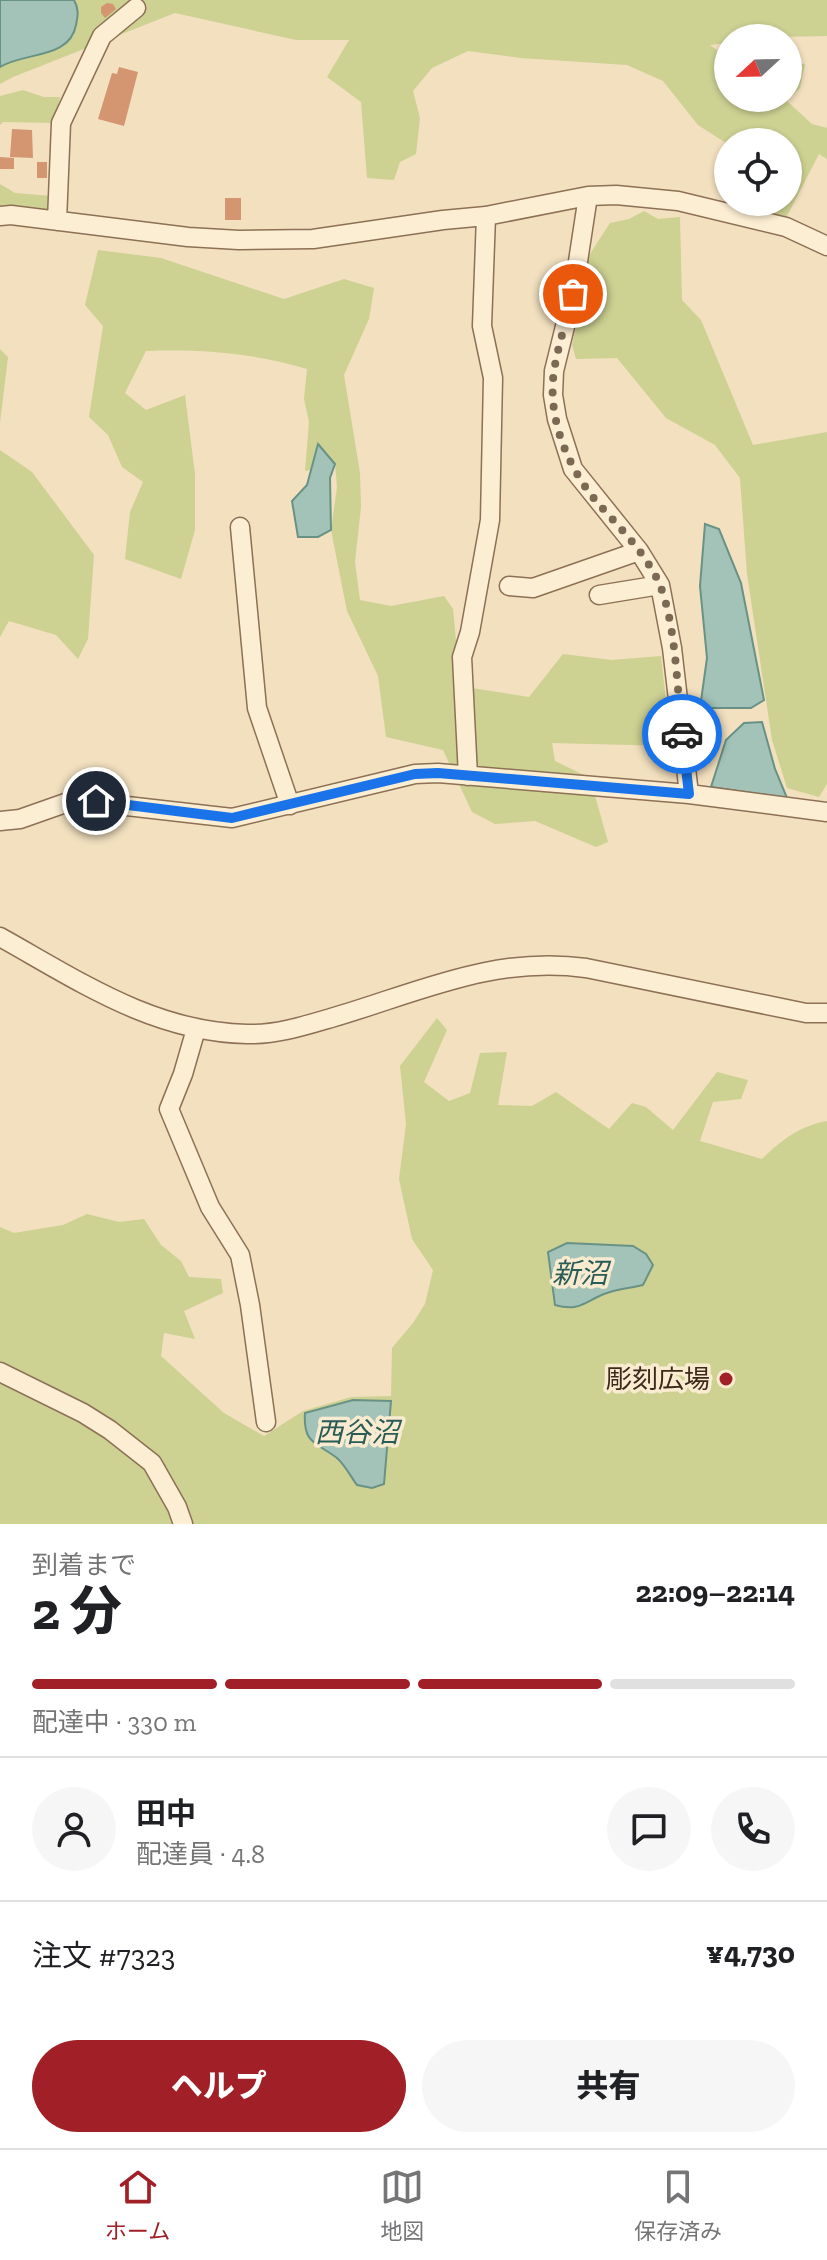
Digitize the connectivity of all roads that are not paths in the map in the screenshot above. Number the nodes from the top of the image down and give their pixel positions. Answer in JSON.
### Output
{"nodes":[{"id":1,"x":136,"y":8,"type":"dead end"},
{"id":2,"x":588,"y":196,"type":"junction"},
{"id":3,"x":0,"y":216,"type":"edge"},
{"id":4,"x":486,"y":216,"type":"junction"},
{"id":5,"x":57,"y":221,"type":"junction"},
{"id":6,"x":827,"y":246,"type":"edge"},
{"id":7,"x":240,"y":527,"type":"dead end"},
{"id":8,"x":639,"y":551,"type":"junction"},
{"id":9,"x":660,"y":585,"type":"junction"},
{"id":10,"x":509,"y":586,"type":"dead end"},
{"id":11,"x":599,"y":595,"type":"dead end"},
{"id":12,"x":472,"y":655,"type":"dead end"},
{"id":13,"x":465,"y":683,"type":"junction"},
{"id":14,"x":468,"y":776,"type":"junction"},
{"id":15,"x":689,"y":794,"type":"junction"},
{"id":16,"x":290,"y":805,"type":"junction"},
{"id":17,"x":827,"y":812,"type":"edge"},
{"id":18,"x":0,"y":821,"type":"edge"},
{"id":19,"x":0,"y":937,"type":"edge"},
{"id":20,"x":827,"y":1013,"type":"edge"},
{"id":21,"x":196,"y":1029,"type":"junction"},
{"id":22,"x":0,"y":1372,"type":"edge"},
{"id":23,"x":266,"y":1422,"type":"dead end"},
{"id":24,"x":183,"y":1524,"type":"edge"}],
"edges":[{"from":1,"to":5,"type":"street"},
{"from":2,"to":4,"type":"street"},
{"from":2,"to":6,"type":"street"},
{"from":2,"to":8,"type":"street"},
{"from":3,"to":5,"type":"street"},
{"from":4,"to":5,"type":"street"},
{"from":4,"to":13,"type":"street"},
{"from":7,"to":16,"type":"street"},
{"from":8,"to":9,"type":"street"},
{"from":8,"to":10,"type":"street"},
{"from":9,"to":11,"type":"street"},
{"from":9,"to":15,"type":"street"},
{"from":12,"to":13,"type":"street"},
{"from":13,"to":14,"type":"street"},
{"from":14,"to":15,"type":"street"},
{"from":14,"to":16,"type":"street"},
{"from":15,"to":17,"type":"street"},
{"from":16,"to":18,"type":"street"},
{"from":19,"to":21,"type":"street"},
{"from":20,"to":21,"type":"street"},
{"from":21,"to":23,"type":"street"},
{"from":22,"to":24,"type":"street"}]}
